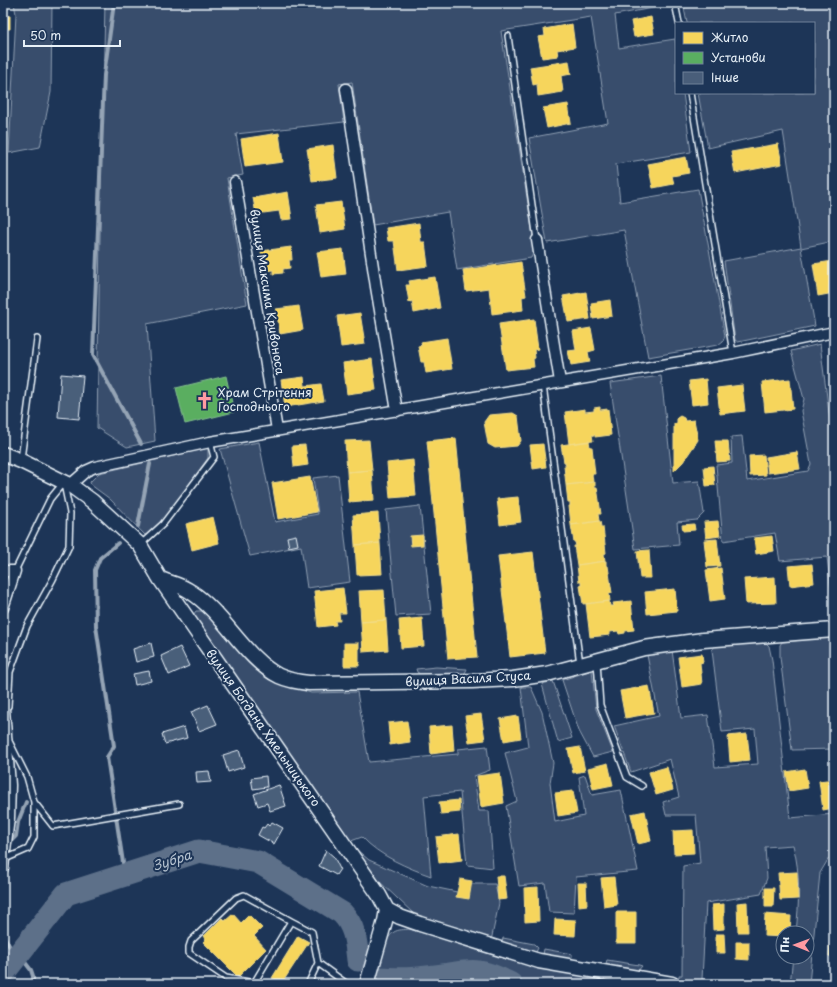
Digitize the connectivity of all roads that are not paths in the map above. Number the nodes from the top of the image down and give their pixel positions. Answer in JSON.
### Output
{"nodes":[{"id":1,"x":676,"y":3,"type":"edge"},
{"id":2,"x":679,"y":22,"type":"edge"},
{"id":3,"x":508,"y":36,"type":"dead end"},
{"id":4,"x":346,"y":89,"type":"dead end"},
{"id":5,"x":690,"y":94,"type":"edge"},
{"id":6,"x":235,"y":182,"type":"dead end"},
{"id":7,"x":537,"y":240,"type":"joint"},
{"id":8,"x":834,"y":332,"type":"edge"},
{"id":9,"x":37,"y":339,"type":"dead end"},
{"id":10,"x":733,"y":353,"type":"junction"},
{"id":11,"x":560,"y":382,"type":"junction"},
{"id":12,"x":543,"y":385,"type":"junction"},
{"id":13,"x":397,"y":411,"type":"junction"},
{"id":14,"x":276,"y":430,"type":"junction"},
{"id":15,"x":210,"y":442,"type":"junction"},
{"id":16,"x":3,"y":454,"type":"edge"},
{"id":17,"x":21,"y":461,"type":"junction"},
{"id":18,"x":67,"y":483,"type":"junction"},
{"id":19,"x":140,"y":544,"type":"junction"},
{"id":20,"x":3,"y":571,"type":"edge"},
{"id":21,"x":15,"y":571,"type":"junction"},
{"id":22,"x":160,"y":579,"type":"junction"},
{"id":23,"x":3,"y":608,"type":"edge"},
{"id":24,"x":834,"y":630,"type":"edge"},
{"id":25,"x":597,"y":661,"type":"junction"},
{"id":26,"x":580,"y":666,"type":"junction"},
{"id":27,"x":3,"y":697,"type":"edge"},
{"id":28,"x":6,"y":736,"type":"junction"},
{"id":29,"x":642,"y":786,"type":"dead end"},
{"id":30,"x":34,"y":802,"type":"junction"},
{"id":31,"x":179,"y":804,"type":"dead end"},
{"id":32,"x":3,"y":864,"type":"edge"},
{"id":33,"x":387,"y":910,"type":"junction"},
{"id":34,"x":291,"y":921,"type":"junction"},
{"id":35,"x":318,"y":963,"type":"junction"},
{"id":36,"x":257,"y":984,"type":"edge"},
{"id":37,"x":308,"y":984,"type":"edge"},
{"id":38,"x":347,"y":984,"type":"edge"},
{"id":39,"x":367,"y":984,"type":"edge"},
{"id":40,"x":672,"y":984,"type":"edge"}],
"edges":[{"from":1,"to":2,"type":"lane"},
{"from":3,"to":7,"type":"lane"},
{"from":4,"to":13,"type":"street"},
{"from":5,"to":10,"type":"lane"},
{"from":6,"to":14,"type":"street","name":"вулиця Максима Кривоноса"},
{"from":7,"to":11,"type":"street"},
{"from":8,"to":10,"type":"street"},
{"from":9,"to":17,"type":"lane"},
{"from":10,"to":11,"type":"street"},
{"from":11,"to":12,"type":"street"},
{"from":12,"to":13,"type":"street"},
{"from":12,"to":26,"type":"lane"},
{"from":13,"to":14,"type":"street"},
{"from":14,"to":15,"type":"street"},
{"from":15,"to":18,"type":"street"},
{"from":15,"to":19,"type":"lane"},
{"from":16,"to":17,"type":"street","name":"вулиця Богдана Хмельницького"},
{"from":17,"to":18,"type":"street","name":"вулиця Богдана Хмельницького"},
{"from":18,"to":19,"type":"street","name":"вулиця Богдана Хмельницького"},
{"from":18,"to":21,"type":"lane"},
{"from":18,"to":28,"type":"lane"},
{"from":19,"to":22,"type":"street","name":"вулиця Богдана Хмельницького"},
{"from":20,"to":21,"type":"street"},
{"from":21,"to":23,"type":"street"},
{"from":22,"to":26,"type":"street","name":"вулиця Василя Стуса"},
{"from":22,"to":33,"type":"street","name":"вулиця Богдана Хмельницького"},
{"from":24,"to":25,"type":"street","name":"вулиця Василя Стуса"},
{"from":25,"to":26,"type":"street","name":"вулиця Василя Стуса"},
{"from":25,"to":29,"type":"lane"},
{"from":27,"to":28,"type":"street"},
{"from":28,"to":30,"type":"lane"},
{"from":28,"to":32,"type":"street"},
{"from":30,"to":31,"type":"lane"},
{"from":30,"to":32,"type":"lane"},
{"from":33,"to":39,"type":"street"},
{"from":33,"to":40,"type":"street"},
{"from":34,"to":35,"type":"lane"},
{"from":34,"to":36,"type":"lane"},
{"from":34,"to":36,"type":"lane"},
{"from":35,"to":37,"type":"lane"},
{"from":35,"to":38,"type":"lane"}]}
